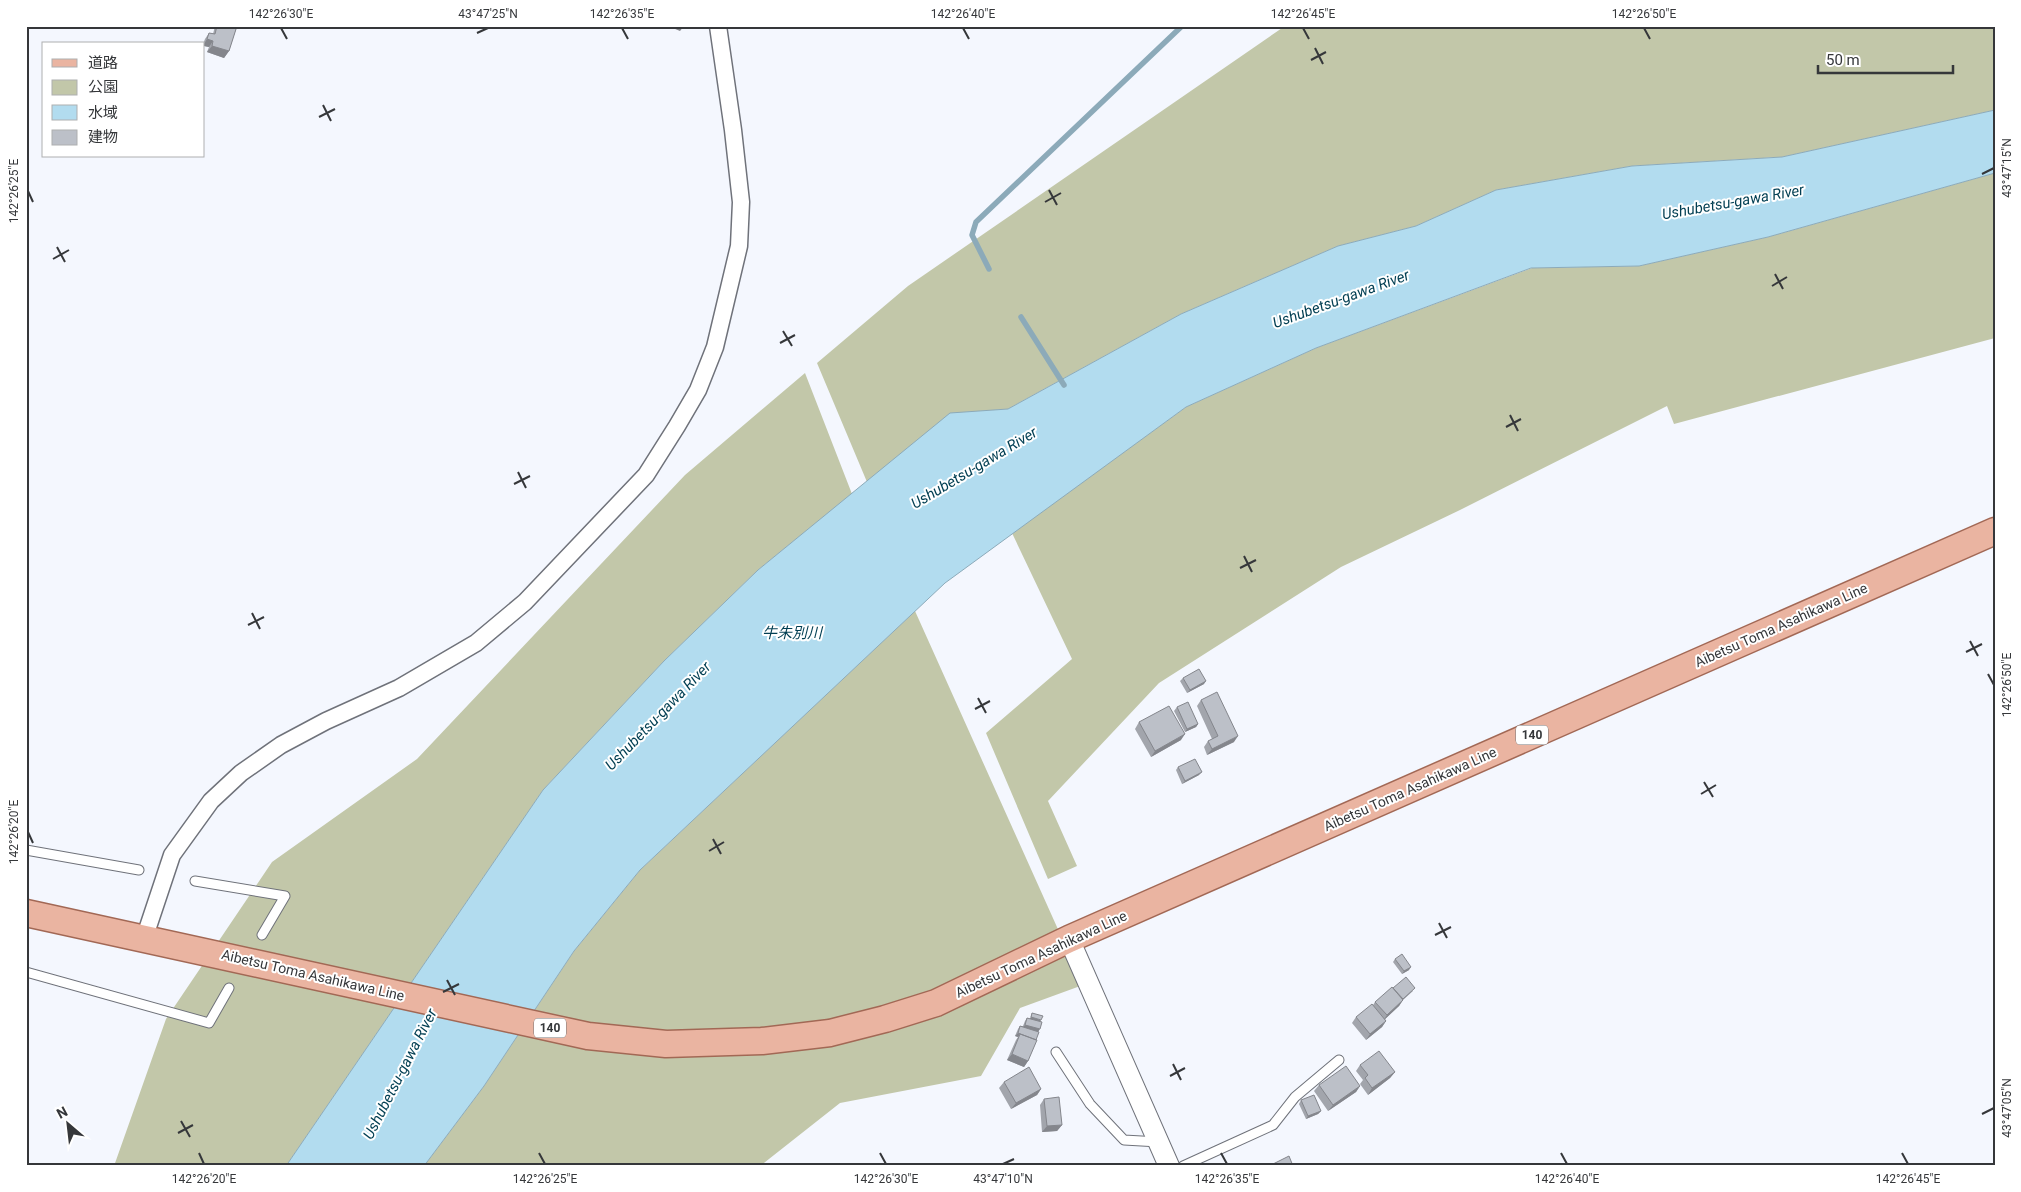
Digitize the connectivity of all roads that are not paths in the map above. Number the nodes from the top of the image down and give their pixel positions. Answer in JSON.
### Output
{"nodes":[{"id":1,"x":718,"y":26,"type":"edge"},
{"id":2,"x":1995,"y":531,"type":"edge"},
{"id":3,"x":26,"y":850,"type":"edge"},
{"id":4,"x":139,"y":870,"type":"dead end"},
{"id":5,"x":194,"y":881,"type":"dead end"},
{"id":6,"x":26,"y":913,"type":"edge"},
{"id":7,"x":262,"y":935,"type":"dead end"},
{"id":8,"x":144,"y":939,"type":"junction"},
{"id":9,"x":1069,"y":939,"type":"junction"},
{"id":10,"x":26,"y":972,"type":"edge"},
{"id":11,"x":229,"y":988,"type":"dead end"},
{"id":12,"x":1056,"y":1052,"type":"dead end"},
{"id":13,"x":1339,"y":1060,"type":"dead end"},
{"id":14,"x":1159,"y":1142,"type":"junction"},
{"id":15,"x":1169,"y":1166,"type":"edge"},
{"id":16,"x":1183,"y":1166,"type":"edge"}],
"edges":[{"from":1,"to":8,"type":"street"},
{"from":2,"to":9,"type":"main road","name":"Aibetsu Toma Asahikawa Line","number":"140"},
{"from":3,"to":4,"type":"lane"},
{"from":5,"to":7,"type":"lane"},
{"from":6,"to":8,"type":"main road","name":"Aibetsu Toma Asahikawa Line","number":"140"},
{"from":8,"to":9,"type":"main road","name":"Aibetsu Toma Asahikawa Line","number":"140"},
{"from":9,"to":14,"type":"street"},
{"from":10,"to":11,"type":"lane"},
{"from":12,"to":14,"type":"lane"},
{"from":13,"to":16,"type":"lane"},
{"from":14,"to":15,"type":"street"}]}
